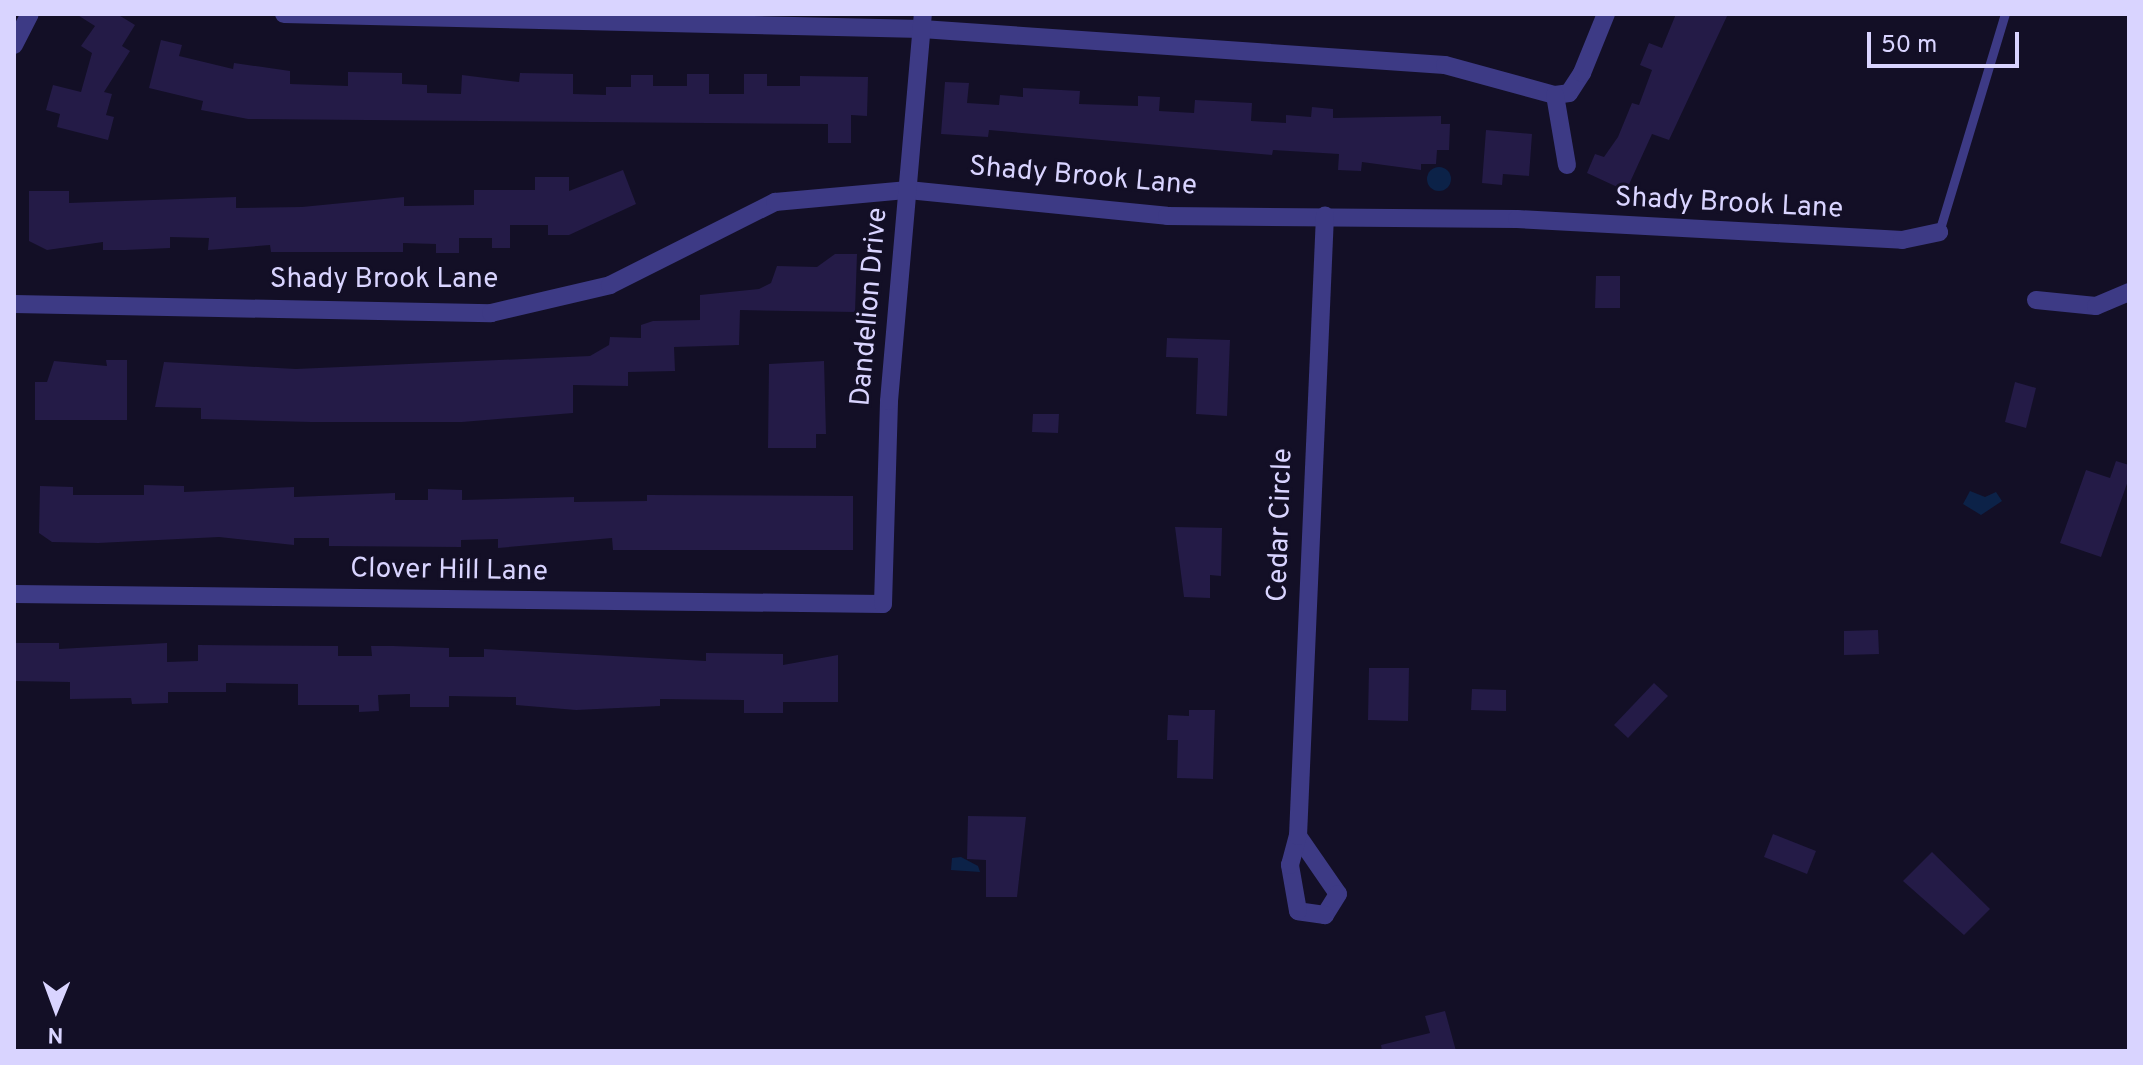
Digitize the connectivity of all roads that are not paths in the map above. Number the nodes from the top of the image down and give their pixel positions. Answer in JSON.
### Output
{"nodes":[{"id":1,"x":30,"y":14,"type":"edge"},
{"id":2,"x":284,"y":14,"type":"edge"},
{"id":3,"x":1606,"y":14,"type":"edge"},
{"id":4,"x":2005,"y":14,"type":"edge"},
{"id":5,"x":922,"y":22,"type":"edge"},
{"id":6,"x":14,"y":45,"type":"edge"},
{"id":7,"x":1555,"y":95,"type":"junction"},
{"id":8,"x":1567,"y":165,"type":"dead end"},
{"id":9,"x":908,"y":190,"type":"junction"},
{"id":10,"x":1325,"y":216,"type":"junction"},
{"id":11,"x":1939,"y":232,"type":"joint"},
{"id":12,"x":2129,"y":292,"type":"edge"},
{"id":13,"x":2036,"y":300,"type":"dead end"},
{"id":14,"x":14,"y":304,"type":"edge"},
{"id":15,"x":14,"y":594,"type":"edge"},
{"id":16,"x":883,"y":604,"type":"joint"},
{"id":17,"x":1298,"y":836,"type":"dead end"}],
"edges":[{"from":1,"to":6,"type":"street"},
{"from":2,"to":5,"type":"street"},
{"from":3,"to":7,"type":"street"},
{"from":4,"to":11,"type":"lane","name":"Shady Brook Lane"},
{"from":5,"to":7,"type":"street"},
{"from":5,"to":9,"type":"street","name":"Dandelion Drive"},
{"from":7,"to":8,"type":"street"},
{"from":9,"to":10,"type":"street","name":"Shady Brook Lane"},
{"from":9,"to":14,"type":"street","name":"Shady Brook Lane"},
{"from":9,"to":16,"type":"street","name":"Dandelion Drive"},
{"from":10,"to":11,"type":"street","name":"Shady Brook Lane"},
{"from":10,"to":17,"type":"street","name":"Cedar Circle"},
{"from":12,"to":13,"type":"street"},
{"from":15,"to":16,"type":"street","name":"Clover Hill Lane"}]}
